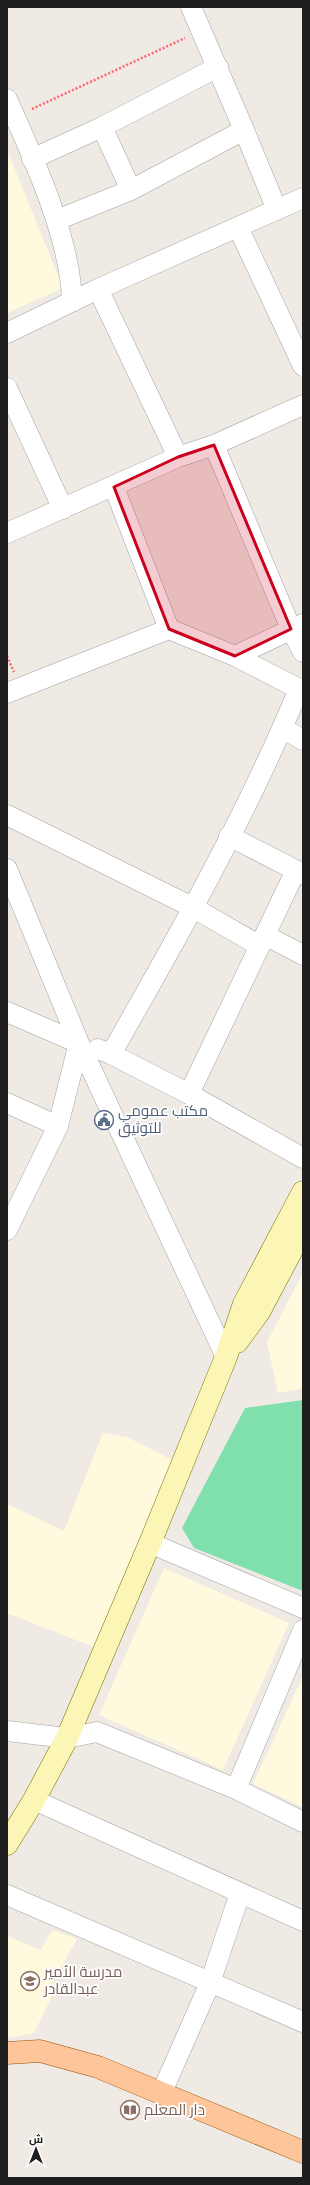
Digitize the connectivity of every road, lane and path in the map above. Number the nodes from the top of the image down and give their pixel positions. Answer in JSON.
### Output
{"nodes":[{"id":1,"x":190,"y":7,"type":"edge"},
{"id":2,"x":201,"y":30,"type":"junction"},
{"id":3,"x":218,"y":67,"type":"junction"},
{"id":4,"x":11,"y":108,"type":"edge"},
{"id":5,"x":102,"y":127,"type":"junction"},
{"id":6,"x":244,"y":130,"type":"junction"},
{"id":7,"x":32,"y":159,"type":"junction"},
{"id":8,"x":131,"y":190,"type":"junction"},
{"id":9,"x":303,"y":198,"type":"edge"},
{"id":10,"x":277,"y":210,"type":"junction"},
{"id":11,"x":56,"y":220,"type":"junction"},
{"id":12,"x":238,"y":227,"type":"junction"},
{"id":13,"x":98,"y":289,"type":"junction"},
{"id":14,"x":72,"y":302,"type":"junction"},
{"id":15,"x":7,"y":332,"type":"edge"},
{"id":16,"x":303,"y":366,"type":"edge"},
{"id":17,"x":7,"y":388,"type":"edge"},
{"id":18,"x":303,"y":405,"type":"edge"},
{"id":19,"x":214,"y":445,"type":"junction"},
{"id":20,"x":178,"y":457,"type":"junction"},
{"id":21,"x":114,"y":487,"type":"junction"},
{"id":22,"x":63,"y":509,"type":"junction"},
{"id":23,"x":7,"y":533,"type":"edge"},
{"id":24,"x":297,"y":627,"type":"edge"},
{"id":25,"x":169,"y":630,"type":"junction"},
{"id":26,"x":303,"y":652,"type":"edge"},
{"id":27,"x":234,"y":656,"type":"junction"},
{"id":28,"x":301,"y":690,"type":"edge"},
{"id":29,"x":7,"y":693,"type":"edge"},
{"id":30,"x":282,"y":728,"type":"junction"},
{"id":31,"x":303,"y":740,"type":"edge"},
{"id":32,"x":7,"y":815,"type":"edge"},
{"id":33,"x":230,"y":836,"type":"junction"},
{"id":34,"x":7,"y":869,"type":"edge"},
{"id":35,"x":300,"y":872,"type":"edge"},
{"id":36,"x":194,"y":908,"type":"junction"},
{"id":37,"x":262,"y":940,"type":"junction"},
{"id":38,"x":303,"y":955,"type":"edge"},
{"id":39,"x":7,"y":1012,"type":"edge"},
{"id":40,"x":79,"y":1043,"type":"junction"},
{"id":41,"x":111,"y":1054,"type":"junction"},
{"id":42,"x":189,"y":1094,"type":"junction"},
{"id":43,"x":7,"y":1102,"type":"edge"},
{"id":44,"x":58,"y":1126,"type":"junction"},
{"id":45,"x":303,"y":1158,"type":"edge"},
{"id":46,"x":303,"y":1192,"type":"edge"},
{"id":47,"x":12,"y":1208,"type":"edge"},
{"id":48,"x":303,"y":1229,"type":"edge"},
{"id":49,"x":7,"y":1230,"type":"edge"},
{"id":50,"x":226,"y":1357,"type":"junction"},
{"id":51,"x":150,"y":1543,"type":"junction"},
{"id":52,"x":303,"y":1608,"type":"edge"},
{"id":53,"x":303,"y":1630,"type":"edge"},
{"id":54,"x":7,"y":1731,"type":"edge"},
{"id":55,"x":67,"y":1738,"type":"junction"},
{"id":56,"x":236,"y":1789,"type":"junction"},
{"id":57,"x":34,"y":1800,"type":"junction"},
{"id":58,"x":303,"y":1822,"type":"edge"},
{"id":59,"x":7,"y":1844,"type":"edge"},
{"id":60,"x":240,"y":1892,"type":"junction"},
{"id":61,"x":7,"y":1895,"type":"edge"},
{"id":62,"x":303,"y":1921,"type":"edge"},
{"id":63,"x":210,"y":1983,"type":"junction"},
{"id":64,"x":303,"y":2022,"type":"edge"},
{"id":65,"x":7,"y":2053,"type":"edge"},
{"id":66,"x":162,"y":2092,"type":"junction"},
{"id":67,"x":303,"y":2152,"type":"edge"}],
"edges":[{"from":1,"to":2,"type":"street"},
{"from":2,"to":3,"type":"street"},
{"from":2,"to":4,"type":"path"},
{"from":3,"to":5,"type":"street"},
{"from":3,"to":6,"type":"street"},
{"from":4,"to":7,"type":"street"},
{"from":5,"to":7,"type":"street"},
{"from":5,"to":8,"type":"street"},
{"from":6,"to":8,"type":"street"},
{"from":6,"to":10,"type":"street"},
{"from":7,"to":11,"type":"street"},
{"from":8,"to":11,"type":"street"},
{"from":9,"to":10,"type":"street"},
{"from":10,"to":12,"type":"street"},
{"from":11,"to":14,"type":"street"},
{"from":12,"to":13,"type":"street"},
{"from":12,"to":16,"type":"street"},
{"from":13,"to":14,"type":"street"},
{"from":13,"to":20,"type":"street"},
{"from":14,"to":15,"type":"street"},
{"from":17,"to":22,"type":"street"},
{"from":18,"to":19,"type":"street"},
{"from":19,"to":20,"type":"street"},
{"from":19,"to":24,"type":"street"},
{"from":20,"to":21,"type":"street"},
{"from":21,"to":22,"type":"street"},
{"from":21,"to":25,"type":"street"},
{"from":22,"to":23,"type":"street"},
{"from":24,"to":26,"type":"street"},
{"from":24,"to":27,"type":"street"},
{"from":25,"to":27,"type":"street"},
{"from":25,"to":29,"type":"street"},
{"from":27,"to":28,"type":"street"},
{"from":28,"to":30,"type":"street"},
{"from":30,"to":31,"type":"street"},
{"from":30,"to":33,"type":"street"},
{"from":32,"to":36,"type":"street"},
{"from":33,"to":35,"type":"street"},
{"from":33,"to":36,"type":"street"},
{"from":34,"to":40,"type":"street"},
{"from":35,"to":37,"type":"street"},
{"from":36,"to":37,"type":"street"},
{"from":36,"to":41,"type":"street"},
{"from":37,"to":38,"type":"street"},
{"from":37,"to":42,"type":"street"},
{"from":39,"to":40,"type":"street"},
{"from":40,"to":41,"type":"street"},
{"from":40,"to":44,"type":"street"},
{"from":40,"to":50,"type":"street"},
{"from":41,"to":42,"type":"street"},
{"from":42,"to":45,"type":"street"},
{"from":43,"to":44,"type":"street"},
{"from":44,"to":47,"type":"street"},
{"from":46,"to":50,"type":"main road"},
{"from":47,"to":49,"type":"street"},
{"from":48,"to":50,"type":"main road"},
{"from":50,"to":51,"type":"main road"},
{"from":51,"to":52,"type":"street"},
{"from":51,"to":55,"type":"main road"},
{"from":53,"to":56,"type":"street"},
{"from":54,"to":55,"type":"street"},
{"from":55,"to":56,"type":"street"},
{"from":55,"to":57,"type":"main road"},
{"from":56,"to":58,"type":"street"},
{"from":57,"to":59,"type":"main road"},
{"from":57,"to":60,"type":"street"},
{"from":60,"to":62,"type":"street"},
{"from":60,"to":63,"type":"street"},
{"from":61,"to":63,"type":"street"},
{"from":63,"to":64,"type":"street"},
{"from":63,"to":66,"type":"street"},
{"from":65,"to":66,"type":"main road"},
{"from":66,"to":67,"type":"main road"}]}
